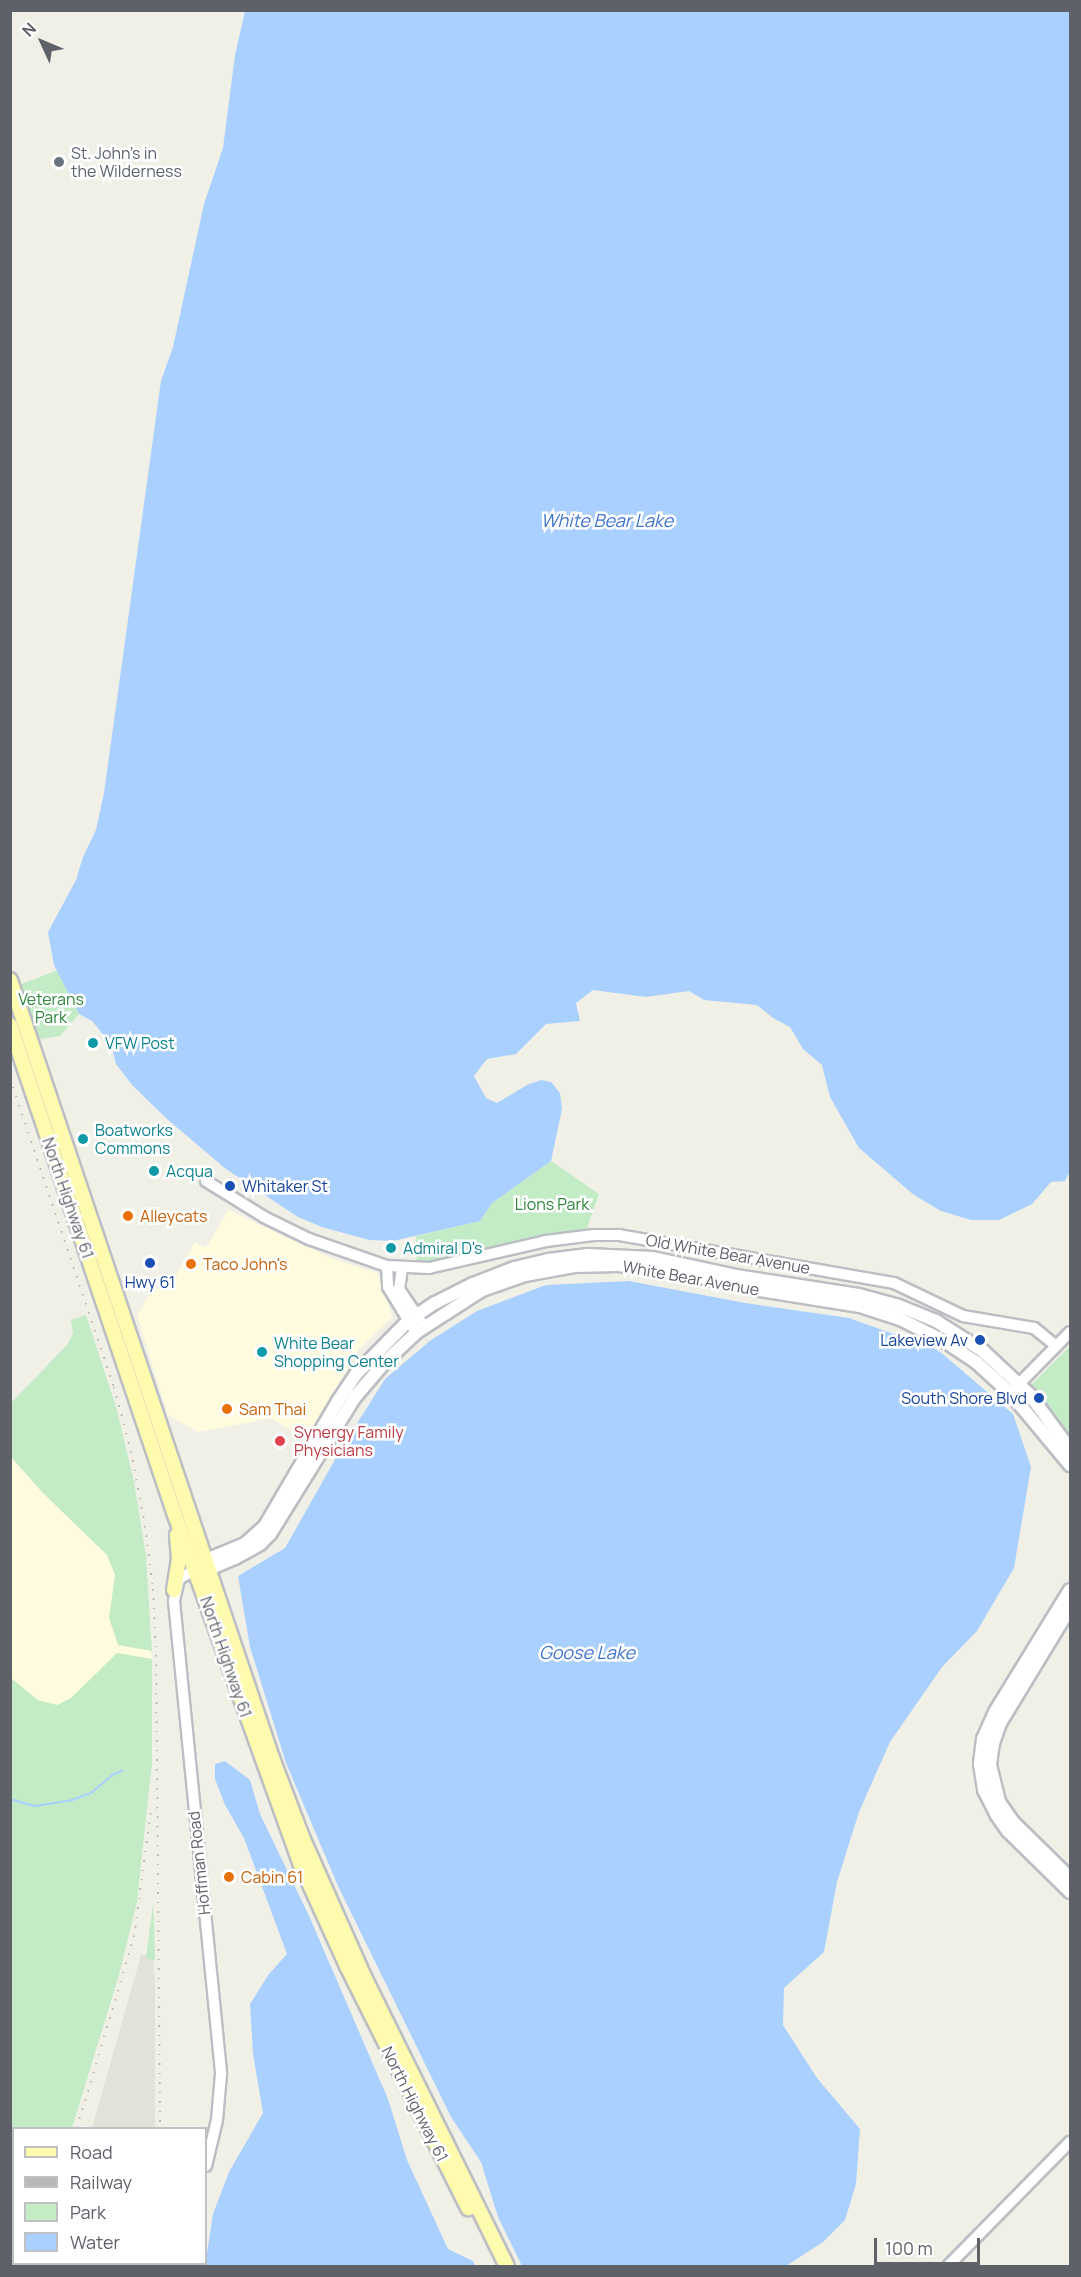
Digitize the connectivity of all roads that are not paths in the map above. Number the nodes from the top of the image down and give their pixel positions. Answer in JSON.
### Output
{"nodes":[{"id":1,"x":10,"y":981,"type":"edge"},
{"id":2,"x":10,"y":1025,"type":"edge"},
{"id":3,"x":206,"y":1181,"type":"dead end"},
{"id":4,"x":387,"y":1266,"type":"junction"},
{"id":5,"x":402,"y":1268,"type":"junction"},
{"id":6,"x":412,"y":1318,"type":"junction"},
{"id":7,"x":420,"y":1329,"type":"junction"},
{"id":8,"x":1071,"y":1332,"type":"edge"},
{"id":9,"x":1056,"y":1346,"type":"junction"},
{"id":10,"x":1014,"y":1389,"type":"junction"},
{"id":11,"x":1071,"y":1449,"type":"edge"},
{"id":12,"x":1071,"y":1465,"type":"edge"},
{"id":13,"x":175,"y":1515,"type":"junction"},
{"id":14,"x":203,"y":1566,"type":"junction"},
{"id":15,"x":174,"y":1590,"type":"junction"},
{"id":16,"x":1071,"y":1590,"type":"edge"},
{"id":17,"x":1071,"y":1608,"type":"edge"},
{"id":18,"x":1071,"y":1878,"type":"edge"},
{"id":19,"x":1071,"y":1892,"type":"edge"},
{"id":20,"x":1071,"y":2142,"type":"edge"},
{"id":21,"x":207,"y":2162,"type":"edge"},
{"id":22,"x":497,"y":2266,"type":"edge"},
{"id":23,"x":507,"y":2266,"type":"edge"},
{"id":24,"x":948,"y":2266,"type":"edge"}],
"edges":[{"from":1,"to":14,"type":"main road","name":"North Highway 61"},
{"from":2,"to":13,"type":"main road","name":"North Highway 61"},
{"from":3,"to":4,"type":"street","name":"Old White Bear Avenue"},
{"from":4,"to":5,"type":"street","name":"Old White Bear Avenue"},
{"from":4,"to":6,"type":"street"},
{"from":5,"to":6,"type":"street"},
{"from":5,"to":9,"type":"street","name":"Old White Bear Avenue"},
{"from":6,"to":7,"type":"street"},
{"from":6,"to":10,"type":"main road","name":"White Bear Avenue"},
{"from":6,"to":14,"type":"main road","name":"White Bear Avenue"},
{"from":7,"to":10,"type":"main road","name":"White Bear Avenue"},
{"from":7,"to":14,"type":"main road","name":"White Bear Avenue"},
{"from":8,"to":9,"type":"street"},
{"from":9,"to":10,"type":"street"},
{"from":10,"to":11,"type":"main road","name":"White Bear Avenue"},
{"from":10,"to":12,"type":"main road","name":"White Bear Avenue"},
{"from":13,"to":14,"type":"main road","name":"North Highway 61"},
{"from":13,"to":15,"type":"main road"},
{"from":14,"to":15,"type":"street"},
{"from":14,"to":22,"type":"main road","name":"North Highway 61"},
{"from":14,"to":23,"type":"main road"},
{"from":15,"to":21,"type":"street","name":"Hoffman Road"},
{"from":16,"to":19,"type":"main road"},
{"from":17,"to":18,"type":"main road"},
{"from":20,"to":24,"type":"street"}]}
